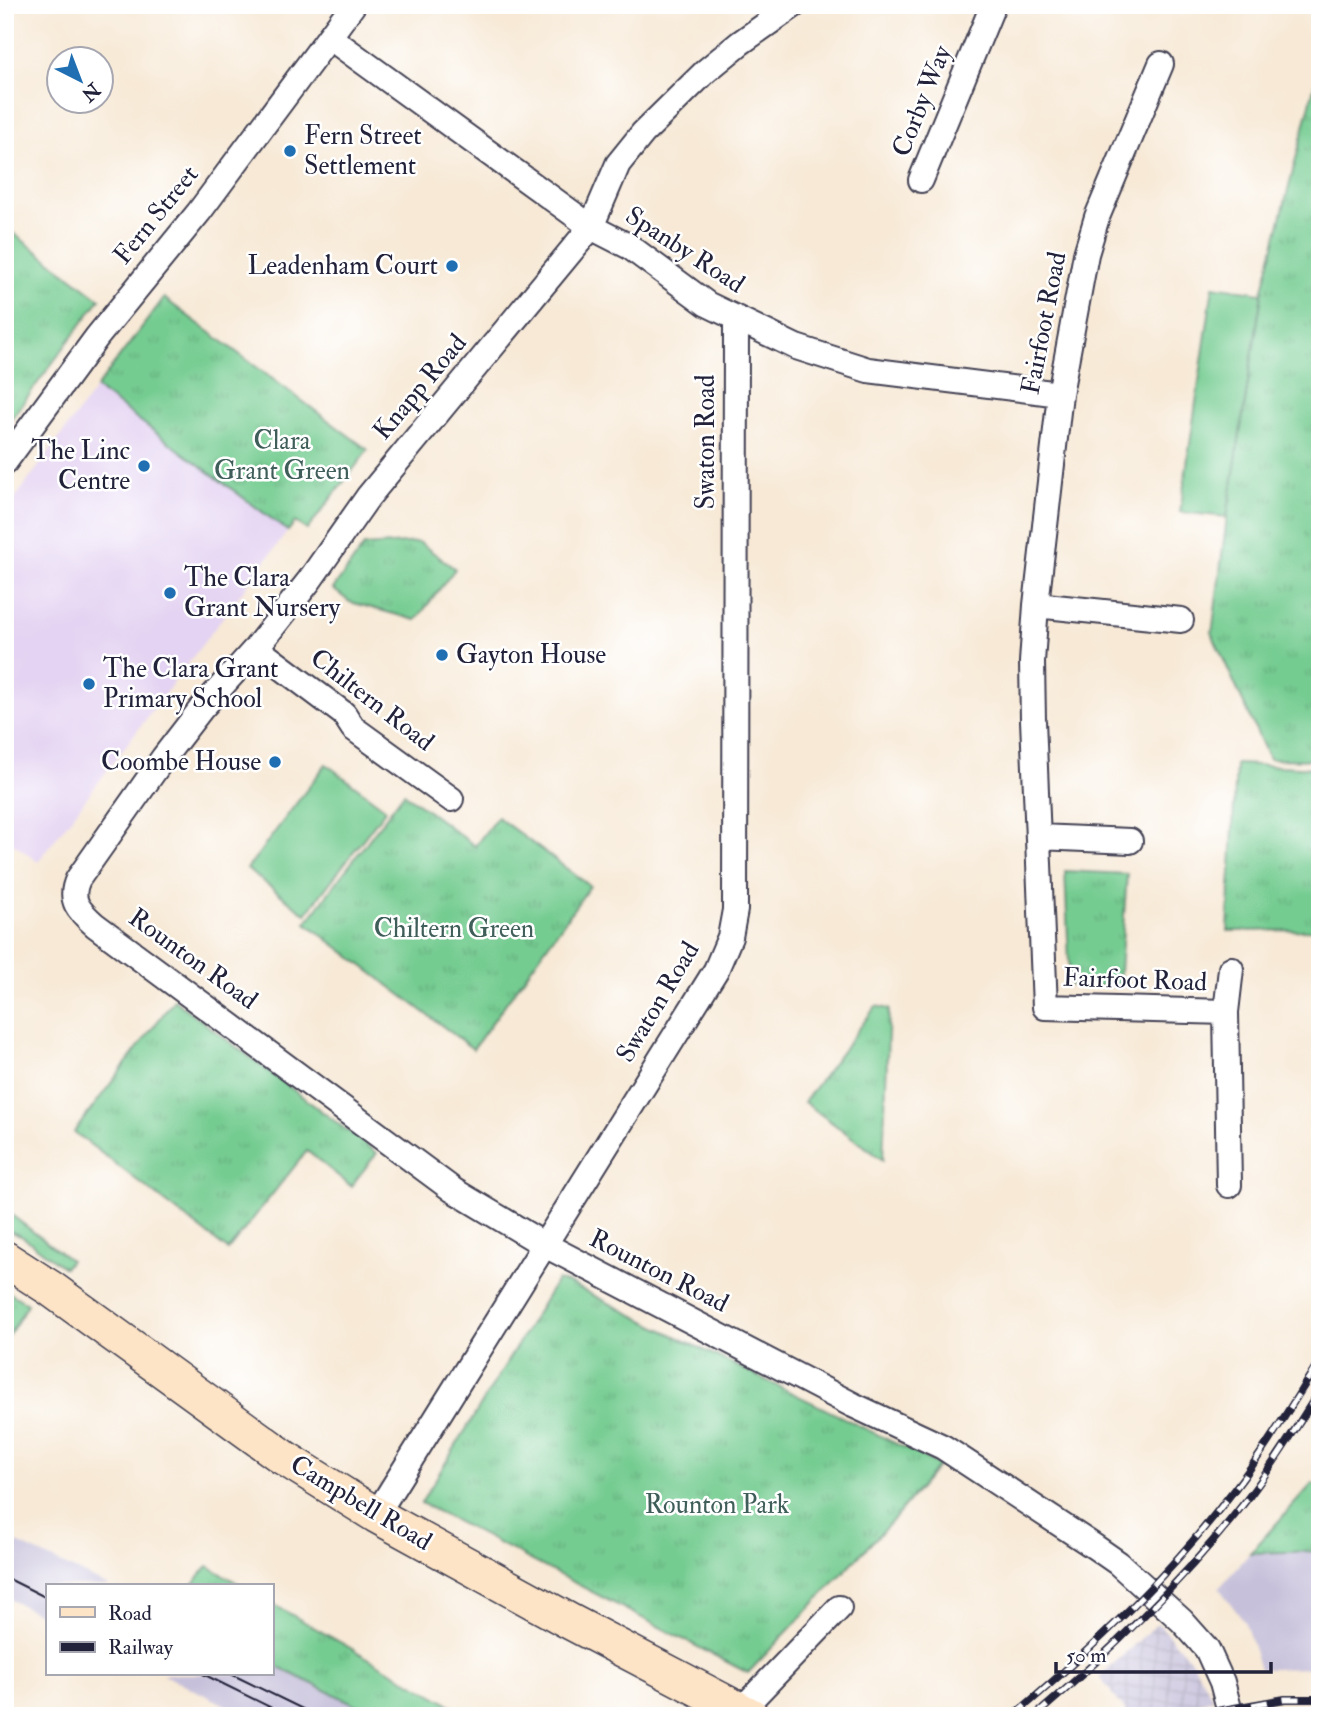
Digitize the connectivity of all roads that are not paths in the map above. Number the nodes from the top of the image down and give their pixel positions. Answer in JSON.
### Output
{"nodes":[{"id":1,"x":353,"y":5,"type":"edge"},
{"id":2,"x":794,"y":5,"type":"edge"},
{"id":3,"x":993,"y":5,"type":"edge"},
{"id":4,"x":329,"y":37,"type":"junction"},
{"id":5,"x":1160,"y":64,"type":"dead end"},
{"id":6,"x":921,"y":180,"type":"dead end"},
{"id":7,"x":591,"y":227,"type":"junction"},
{"id":8,"x":736,"y":319,"type":"junction"},
{"id":9,"x":1059,"y":394,"type":"junction"},
{"id":10,"x":5,"y":462,"type":"edge"},
{"id":11,"x":1036,"y":605,"type":"junction"},
{"id":12,"x":1181,"y":620,"type":"dead end"},
{"id":13,"x":256,"y":648,"type":"junction"},
{"id":14,"x":451,"y":799,"type":"dead end"},
{"id":15,"x":1039,"y":837,"type":"junction"},
{"id":16,"x":1130,"y":841,"type":"dead end"},
{"id":17,"x":88,"y":865,"type":"joint"},
{"id":18,"x":1231,"y":969,"type":"dead end"},
{"id":19,"x":1226,"y":1012,"type":"junction"},
{"id":20,"x":1229,"y":1185,"type":"dead end"},
{"id":21,"x":542,"y":1244,"type":"junction"},
{"id":22,"x":5,"y":1259,"type":"edge"},
{"id":23,"x":376,"y":1515,"type":"junction"},
{"id":24,"x":839,"y":1608,"type":"dead end"},
{"id":25,"x":746,"y":1713,"type":"edge"},
{"id":26,"x":1231,"y":1716,"type":"edge"}],
"edges":[{"from":1,"to":4,"type":"street","name":"Fern Street"},
{"from":2,"to":7,"type":"street","name":"Knapp Road"},
{"from":3,"to":6,"type":"street","name":"Corby Way"},
{"from":4,"to":7,"type":"street","name":"Spanby Road"},
{"from":4,"to":10,"type":"street","name":"Fern Street"},
{"from":5,"to":9,"type":"street","name":"Fairfoot Road"},
{"from":7,"to":8,"type":"street","name":"Spanby Road"},
{"from":7,"to":13,"type":"street","name":"Knapp Road"},
{"from":8,"to":9,"type":"street","name":"Spanby Road"},
{"from":8,"to":21,"type":"street","name":"Swaton Road"},
{"from":9,"to":11,"type":"street","name":"Fairfoot Road"},
{"from":11,"to":12,"type":"street"},
{"from":11,"to":15,"type":"street","name":"Fairfoot Road"},
{"from":13,"to":14,"type":"street","name":"Chiltern Road"},
{"from":13,"to":17,"type":"street","name":"Knapp Road"},
{"from":15,"to":16,"type":"street"},
{"from":15,"to":19,"type":"street","name":"Fairfoot Road"},
{"from":17,"to":21,"type":"street","name":"Rounton Road"},
{"from":18,"to":19,"type":"street","name":"Fairfoot Road"},
{"from":19,"to":20,"type":"street","name":"Fairfoot Road"},
{"from":21,"to":23,"type":"street","name":"Swaton Road"},
{"from":21,"to":26,"type":"street","name":"Rounton Road"},
{"from":22,"to":23,"type":"street","name":"Campbell Road"},
{"from":23,"to":25,"type":"street","name":"Campbell Road"},
{"from":24,"to":25,"type":"street","name":"Campbell Road"}]}
